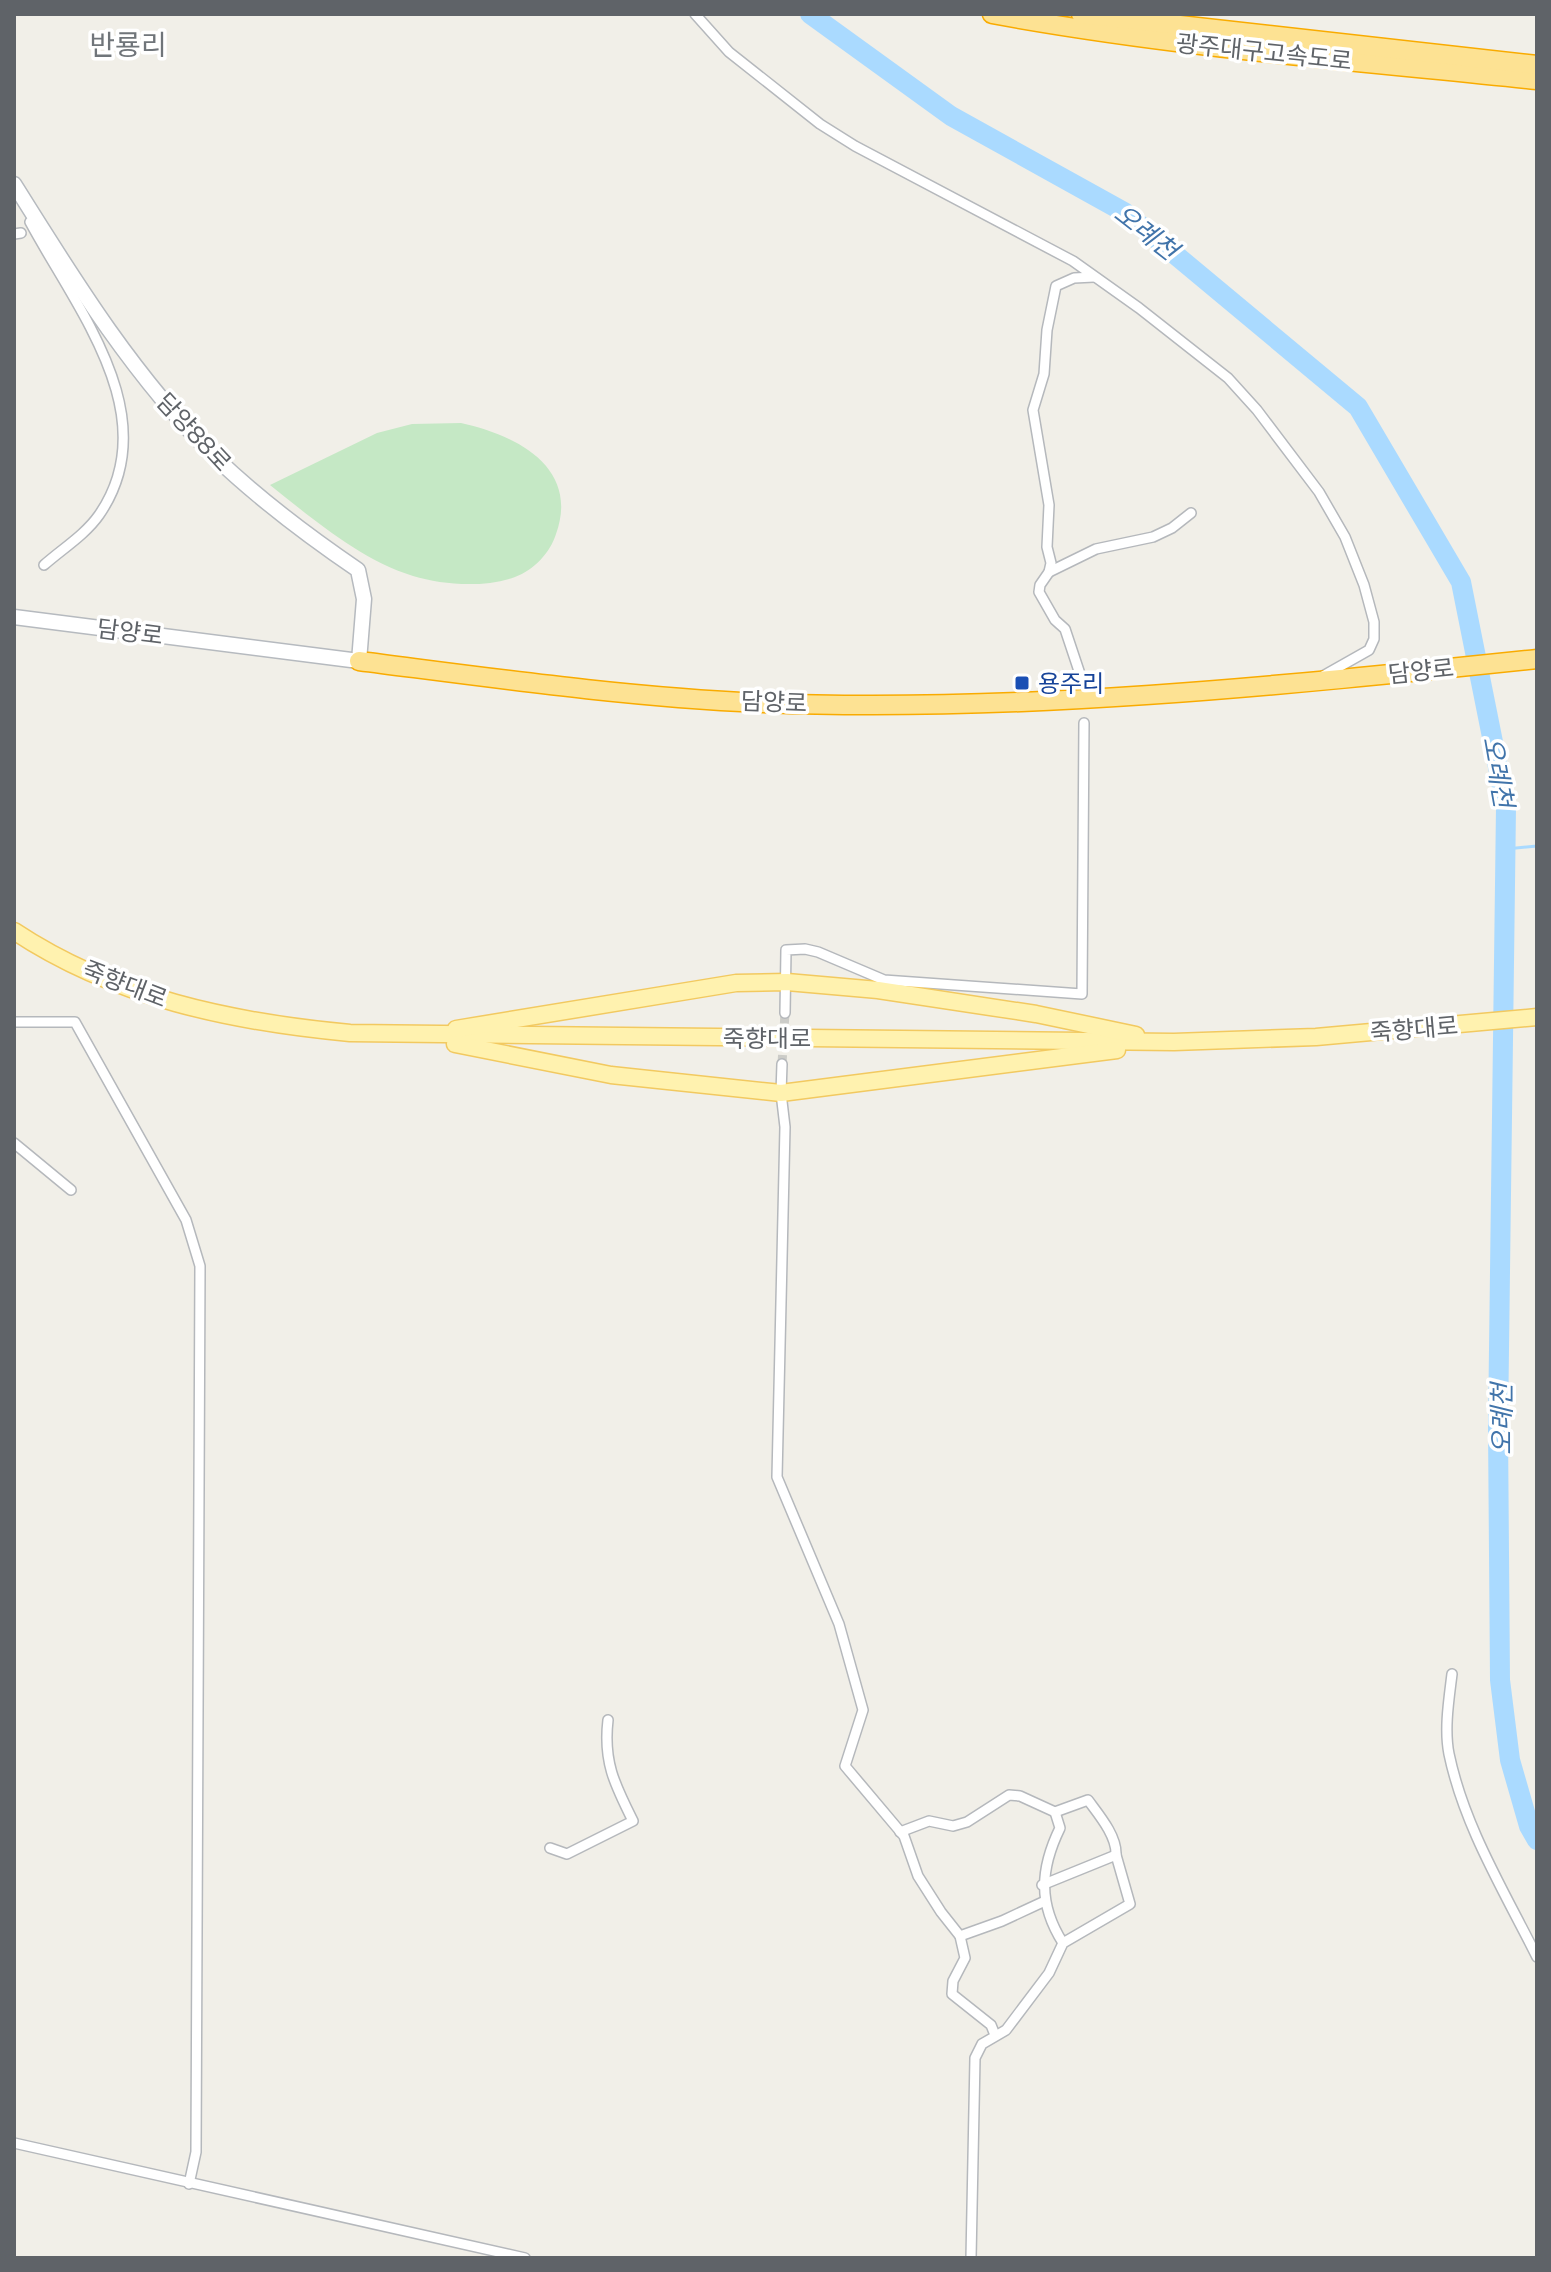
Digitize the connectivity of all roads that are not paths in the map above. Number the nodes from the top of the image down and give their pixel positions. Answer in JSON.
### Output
{"nodes":[{"id":1,"x":695,"y":14,"type":"edge"},
{"id":2,"x":992,"y":14,"type":"edge"},
{"id":3,"x":1081,"y":14,"type":"edge"},
{"id":4,"x":1535,"y":70,"type":"edge"},
{"id":5,"x":14,"y":184,"type":"edge"},
{"id":6,"x":14,"y":190,"type":"edge"},
{"id":7,"x":1096,"y":277,"type":"junction"},
{"id":8,"x":1191,"y":513,"type":"dead end"},
{"id":9,"x":44,"y":565,"type":"dead end"},
{"id":10,"x":1049,"y":572,"type":"junction"},
{"id":11,"x":14,"y":617,"type":"edge"},
{"id":12,"x":1537,"y":659,"type":"edge"},
{"id":13,"x":359,"y":661,"type":"junction"},
{"id":14,"x":1313,"y":682,"type":"junction"},
{"id":15,"x":1083,"y":683,"type":"dead end"},
{"id":16,"x":1084,"y":723,"type":"dead end"},
{"id":17,"x":14,"y":931,"type":"edge"},
{"id":18,"x":787,"y":982,"type":"junction"},
{"id":19,"x":785,"y":1013,"type":"tunnel mouth"},
{"id":20,"x":1537,"y":1017,"type":"edge"},
{"id":21,"x":14,"y":1022,"type":"edge"},
{"id":22,"x":415,"y":1035,"type":"junction"},
{"id":23,"x":1174,"y":1042,"type":"junction"},
{"id":24,"x":782,"y":1064,"type":"tunnel mouth"},
{"id":25,"x":781,"y":1093,"type":"junction"},
{"id":26,"x":14,"y":1143,"type":"edge"},
{"id":27,"x":71,"y":1190,"type":"dead end"},
{"id":28,"x":1452,"y":1674,"type":"dead end"},
{"id":29,"x":608,"y":1720,"type":"dead end"},
{"id":30,"x":1055,"y":1812,"type":"junction"},
{"id":31,"x":900,"y":1832,"type":"junction"},
{"id":32,"x":550,"y":1848,"type":"dead end"},
{"id":33,"x":1116,"y":1855,"type":"junction"},
{"id":34,"x":1042,"y":1885,"type":"junction"},
{"id":35,"x":1045,"y":1901,"type":"junction"},
{"id":36,"x":960,"y":1936,"type":"junction"},
{"id":37,"x":1063,"y":1943,"type":"junction"},
{"id":38,"x":1537,"y":1957,"type":"edge"},
{"id":39,"x":995,"y":2035,"type":"junction"},
{"id":40,"x":14,"y":2143,"type":"edge"},
{"id":41,"x":189,"y":2184,"type":"junction"},
{"id":42,"x":525,"y":2258,"type":"edge"},
{"id":43,"x":971,"y":2258,"type":"edge"}],
"edges":[{"from":1,"to":7,"type":"street"},
{"from":2,"to":4,"type":"highway","name":"광주대구고속도로"},
{"from":3,"to":4,"type":"highway","name":"광주대구고속도로"},
{"from":5,"to":13,"type":"main road","name":"담양88로"},
{"from":6,"to":9,"type":"street"},
{"from":7,"to":10,"type":"street"},
{"from":7,"to":14,"type":"street"},
{"from":8,"to":10,"type":"street"},
{"from":10,"to":15,"type":"street"},
{"from":11,"to":13,"type":"main road","name":"담양로"},
{"from":12,"to":14,"type":"highway","name":"담양로"},
{"from":13,"to":14,"type":"highway","name":"담양로"},
{"from":16,"to":18,"type":"street"},
{"from":17,"to":22,"type":"main road","name":"죽향대로"},
{"from":18,"to":19,"type":"street"},
{"from":18,"to":22,"type":"main road"},
{"from":18,"to":23,"type":"main road"},
{"from":20,"to":23,"type":"main road","name":"죽향대로"},
{"from":21,"to":41,"type":"street"},
{"from":22,"to":23,"type":"main road","name":"죽향대로"},
{"from":22,"to":25,"type":"main road"},
{"from":23,"to":25,"type":"main road"},
{"from":24,"to":25,"type":"street"},
{"from":25,"to":31,"type":"street"},
{"from":26,"to":27,"type":"street"},
{"from":28,"to":38,"type":"street"},
{"from":29,"to":32,"type":"street"},
{"from":30,"to":31,"type":"street"},
{"from":30,"to":33,"type":"street"},
{"from":30,"to":34,"type":"street"},
{"from":31,"to":36,"type":"street"},
{"from":33,"to":34,"type":"street"},
{"from":33,"to":37,"type":"street"},
{"from":34,"to":35,"type":"street"},
{"from":35,"to":36,"type":"street"},
{"from":35,"to":37,"type":"street"},
{"from":36,"to":39,"type":"street"},
{"from":37,"to":39,"type":"street"},
{"from":39,"to":43,"type":"street"},
{"from":40,"to":41,"type":"street"},
{"from":41,"to":42,"type":"street"}]}
